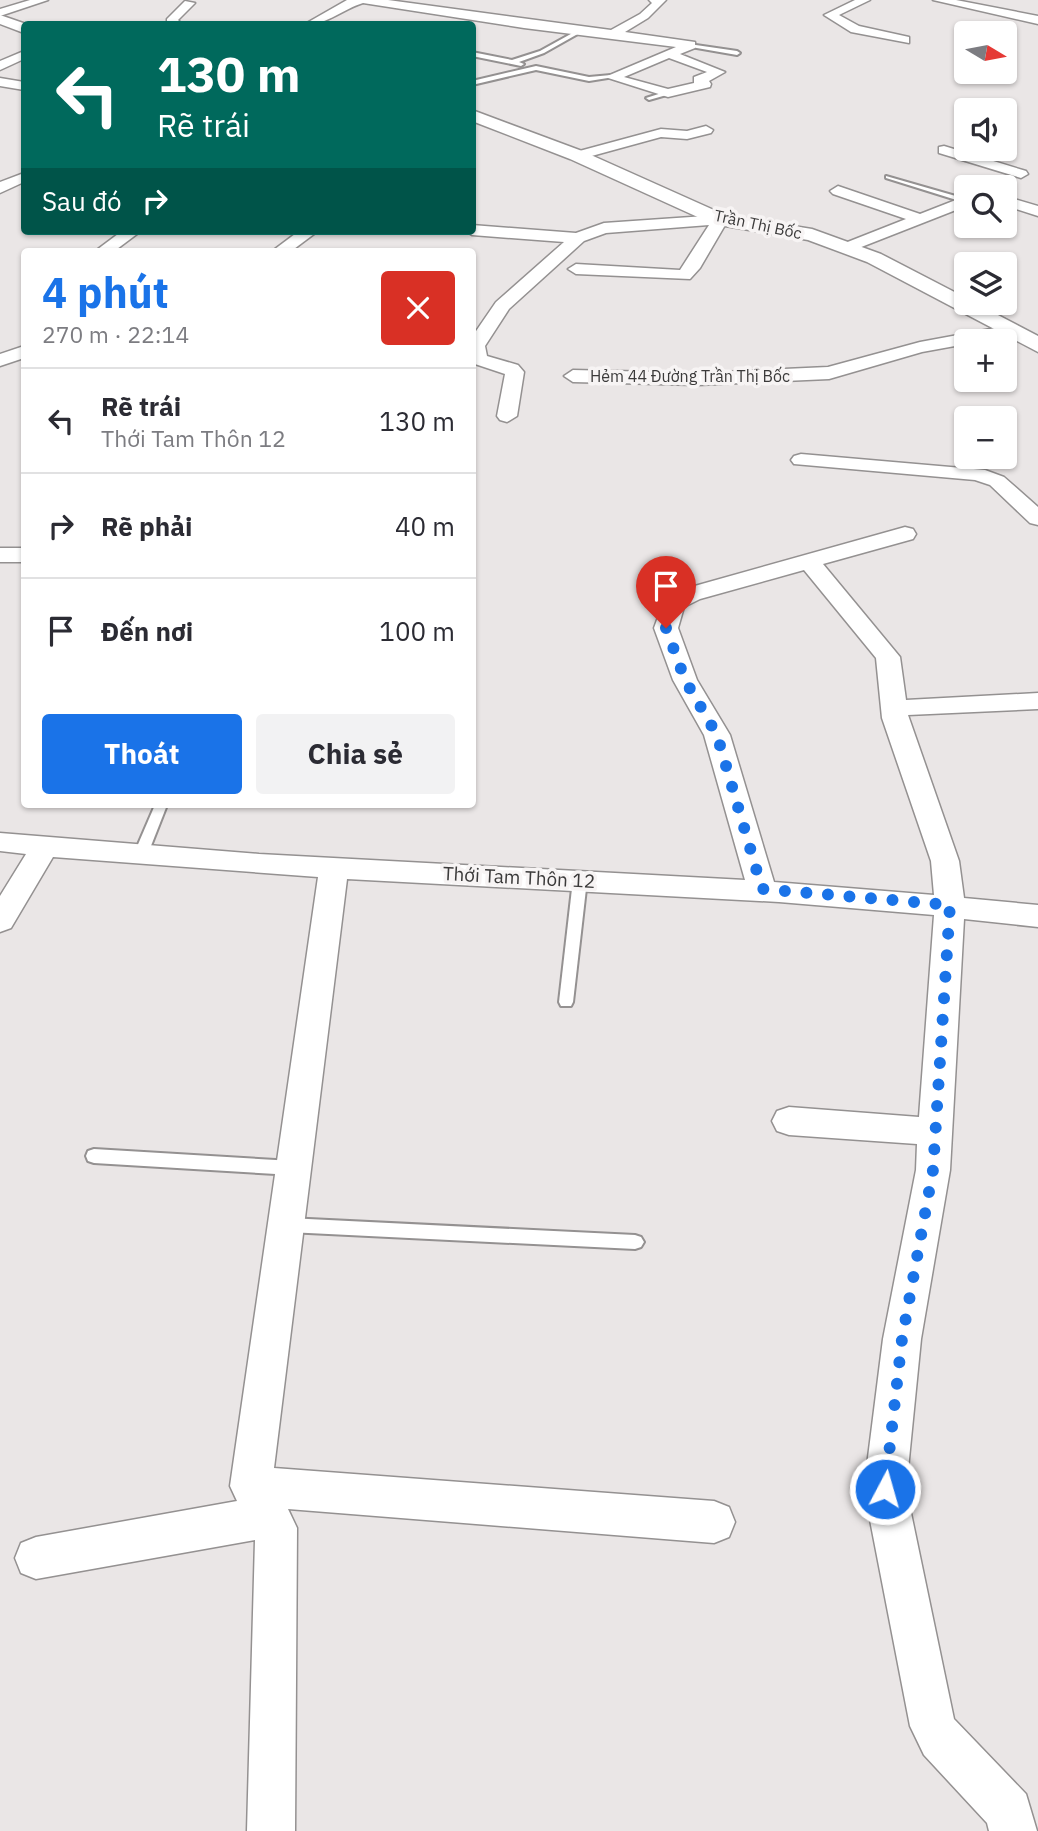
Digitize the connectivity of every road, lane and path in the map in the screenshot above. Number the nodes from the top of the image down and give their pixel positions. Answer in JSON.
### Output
{"nodes":[{"id":1,"x":42,"y":0,"type":"edge"},
{"id":2,"x":359,"y":0,"type":"edge"},
{"id":3,"x":366,"y":0,"type":"edge"},
{"id":4,"x":655,"y":0,"type":"edge"},
{"id":5,"x":864,"y":0,"type":"edge"},
{"id":6,"x":939,"y":0,"type":"edge"},
{"id":7,"x":188,"y":3,"type":"dead end"},
{"id":8,"x":960,"y":3,"type":"edge"},
{"id":9,"x":844,"y":9,"type":"junction"},
{"id":10,"x":0,"y":13,"type":"edge"},
{"id":11,"x":869,"y":13,"type":"dead end"},
{"id":12,"x":935,"y":13,"type":"dead end"},
{"id":13,"x":547,"y":14,"type":"dead end"},
{"id":14,"x":0,"y":19,"type":"edge"},
{"id":15,"x":171,"y":21,"type":"edge"},
{"id":16,"x":316,"y":21,"type":"edge"},
{"id":17,"x":1038,"y":22,"type":"edge"},
{"id":18,"x":524,"y":24,"type":"junction"},
{"id":19,"x":21,"y":28,"type":"edge"},
{"id":20,"x":1017,"y":30,"type":"edge"},
{"id":21,"x":580,"y":31,"type":"junction"},
{"id":22,"x":613,"y":34,"type":"junction"},
{"id":23,"x":905,"y":40,"type":"dead end"},
{"id":24,"x":691,"y":45,"type":"junction"},
{"id":25,"x":737,"y":53,"type":"dead end"},
{"id":26,"x":476,"y":55,"type":"edge"},
{"id":27,"x":671,"y":55,"type":"junction"},
{"id":28,"x":21,"y":56,"type":"edge"},
{"id":29,"x":513,"y":62,"type":"junction"},
{"id":30,"x":0,"y":66,"type":"edge"},
{"id":31,"x":536,"y":68,"type":"junction"},
{"id":32,"x":611,"y":77,"type":"junction"},
{"id":33,"x":0,"y":82,"type":"edge"},
{"id":34,"x":476,"y":82,"type":"edge"},
{"id":35,"x":21,"y":86,"type":"edge"},
{"id":36,"x":668,"y":93,"type":"junction"},
{"id":37,"x":649,"y":98,"type":"dead end"},
{"id":38,"x":476,"y":118,"type":"edge"},
{"id":39,"x":706,"y":130,"type":"dead end"},
{"id":40,"x":954,"y":144,"type":"edge"},
{"id":41,"x":954,"y":153,"type":"edge"},
{"id":42,"x":577,"y":156,"type":"junction"},
{"id":43,"x":979,"y":161,"type":"edge"},
{"id":44,"x":1017,"y":176,"type":"edge"},
{"id":45,"x":888,"y":177,"type":"dead end"},
{"id":46,"x":21,"y":178,"type":"edge"},
{"id":47,"x":0,"y":188,"type":"edge"},
{"id":48,"x":838,"y":191,"type":"dead end"},
{"id":49,"x":954,"y":197,"type":"edge"},
{"id":50,"x":1017,"y":204,"type":"edge"},
{"id":51,"x":954,"y":206,"type":"edge"},
{"id":52,"x":1038,"y":211,"type":"edge"},
{"id":53,"x":720,"y":219,"type":"junction"},
{"id":54,"x":921,"y":219,"type":"junction"},
{"id":55,"x":476,"y":230,"type":"edge"},
{"id":56,"x":127,"y":235,"type":"edge"},
{"id":57,"x":304,"y":235,"type":"edge"},
{"id":58,"x":578,"y":238,"type":"junction"},
{"id":59,"x":108,"y":248,"type":"edge"},
{"id":60,"x":284,"y":248,"type":"edge"},
{"id":61,"x":846,"y":248,"type":"junction"},
{"id":62,"x":576,"y":269,"type":"dead end"},
{"id":63,"x":1010,"y":329,"type":"edge"},
{"id":64,"x":1017,"y":333,"type":"edge"},
{"id":65,"x":954,"y":341,"type":"edge"},
{"id":66,"x":1038,"y":345,"type":"edge"},
{"id":67,"x":21,"y":353,"type":"edge"},
{"id":68,"x":0,"y":360,"type":"edge"},
{"id":69,"x":573,"y":376,"type":"dead end"},
{"id":70,"x":507,"y":416,"type":"dead end"},
{"id":71,"x":801,"y":460,"type":"dead end"},
{"id":72,"x":1038,"y":518,"type":"edge"},
{"id":73,"x":905,"y":534,"type":"dead end"},
{"id":74,"x":0,"y":555,"type":"edge"},
{"id":75,"x":21,"y":555,"type":"edge"},
{"id":76,"x":810,"y":563,"type":"junction"},
{"id":77,"x":1038,"y":701,"type":"edge"},
{"id":78,"x":894,"y":708,"type":"junction"},
{"id":79,"x":160,"y":808,"type":"edge"},
{"id":80,"x":0,"y":842,"type":"edge"},
{"id":81,"x":44,"y":847,"type":"junction"},
{"id":82,"x":141,"y":856,"type":"junction"},
{"id":83,"x":334,"y":867,"type":"junction"},
{"id":84,"x":580,"y":880,"type":"junction"},
{"id":85,"x":762,"y":889,"type":"junction"},
{"id":86,"x":950,"y":905,"type":"junction"},
{"id":87,"x":1038,"y":916,"type":"edge"},
{"id":88,"x":0,"y":921,"type":"edge"},
{"id":89,"x":566,"y":1002,"type":"dead end"},
{"id":90,"x":789,"y":1121,"type":"dead end"},
{"id":91,"x":935,"y":1132,"type":"junction"},
{"id":92,"x":94,"y":1156,"type":"dead end"},
{"id":93,"x":294,"y":1168,"type":"junction"},
{"id":94,"x":286,"y":1225,"type":"junction"},
{"id":95,"x":635,"y":1242,"type":"dead end"},
{"id":96,"x":259,"y":1502,"type":"junction"},
{"id":97,"x":714,"y":1522,"type":"dead end"},
{"id":98,"x":36,"y":1558,"type":"dead end"},
{"id":99,"x":271,"y":1831,"type":"edge"},
{"id":100,"x":1013,"y":1831,"type":"edge"}],
"edges":[{"from":1,"to":10,"type":"street"},
{"from":2,"to":16,"type":"street"},
{"from":3,"to":18,"type":"street"},
{"from":4,"to":22,"type":"street"},
{"from":5,"to":9,"type":"street"},
{"from":6,"to":8,"type":"street"},
{"from":7,"to":15,"type":"street"},
{"from":8,"to":12,"type":"street"},
{"from":8,"to":17,"type":"street"},
{"from":9,"to":11,"type":"street"},
{"from":9,"to":23,"type":"street"},
{"from":13,"to":18,"type":"street"},
{"from":14,"to":19,"type":"street"},
{"from":17,"to":20,"type":"street"},
{"from":18,"to":21,"type":"street"},
{"from":21,"to":22,"type":"street"},
{"from":21,"to":29,"type":"lane"},
{"from":22,"to":24,"type":"street"},
{"from":24,"to":25,"type":"lane"},
{"from":24,"to":27,"type":"street"},
{"from":26,"to":29,"type":"lane"},
{"from":27,"to":32,"type":"street"},
{"from":27,"to":36,"type":"street"},
{"from":28,"to":30,"type":"street"},
{"from":29,"to":31,"type":"lane"},
{"from":31,"to":32,"type":"lane"},
{"from":31,"to":34,"type":"lane"},
{"from":32,"to":36,"type":"street"},
{"from":33,"to":35,"type":"street"},
{"from":36,"to":37,"type":"lane"},
{"from":38,"to":42,"type":"street","name":"Trần Thị Bốc"},
{"from":39,"to":42,"type":"street"},
{"from":40,"to":41,"type":"street"},
{"from":42,"to":53,"type":"street","name":"Trần Thị Bốc"},
{"from":43,"to":44,"type":"street"},
{"from":45,"to":49,"type":"lane"},
{"from":46,"to":47,"type":"street"},
{"from":48,"to":54,"type":"street"},
{"from":50,"to":52,"type":"street"},
{"from":51,"to":54,"type":"street"},
{"from":53,"to":58,"type":"street"},
{"from":53,"to":61,"type":"street","name":"Trần Thị Bốc"},
{"from":53,"to":62,"type":"street"},
{"from":54,"to":61,"type":"street"},
{"from":55,"to":58,"type":"street"},
{"from":56,"to":59,"type":"street"},
{"from":57,"to":60,"type":"street"},
{"from":58,"to":70,"type":"street"},
{"from":61,"to":63,"type":"street","name":"Trần Thị Bốc"},
{"from":64,"to":66,"type":"street","name":"Trần Thị Bốc"},
{"from":65,"to":69,"type":"street","name":"Hẻm 44 Đường Trần Thị Bốc"},
{"from":67,"to":68,"type":"street"},
{"from":71,"to":72,"type":"street"},
{"from":73,"to":76,"type":"street"},
{"from":74,"to":75,"type":"street"},
{"from":76,"to":78,"type":"street"},
{"from":76,"to":85,"type":"street"},
{"from":77,"to":78,"type":"street"},
{"from":78,"to":86,"type":"street"},
{"from":79,"to":82,"type":"lane"},
{"from":80,"to":81,"type":"street","name":"Thới Tam Thôn 12"},
{"from":81,"to":82,"type":"street","name":"Thới Tam Thôn 12"},
{"from":81,"to":88,"type":"street"},
{"from":82,"to":83,"type":"street","name":"Thới Tam Thôn 12"},
{"from":83,"to":84,"type":"street","name":"Thới Tam Thôn 12"},
{"from":83,"to":93,"type":"street"},
{"from":84,"to":85,"type":"street","name":"Thới Tam Thôn 12"},
{"from":84,"to":89,"type":"lane"},
{"from":85,"to":86,"type":"street","name":"Thới Tam Thôn 12"},
{"from":86,"to":87,"type":"street","name":"Thới Tam Thôn 12"},
{"from":86,"to":91,"type":"street"},
{"from":90,"to":91,"type":"street"},
{"from":91,"to":100,"type":"street"},
{"from":92,"to":93,"type":"lane"},
{"from":93,"to":94,"type":"street"},
{"from":94,"to":95,"type":"lane"},
{"from":94,"to":96,"type":"street"},
{"from":96,"to":97,"type":"street"},
{"from":96,"to":98,"type":"street"},
{"from":96,"to":99,"type":"street"}]}
